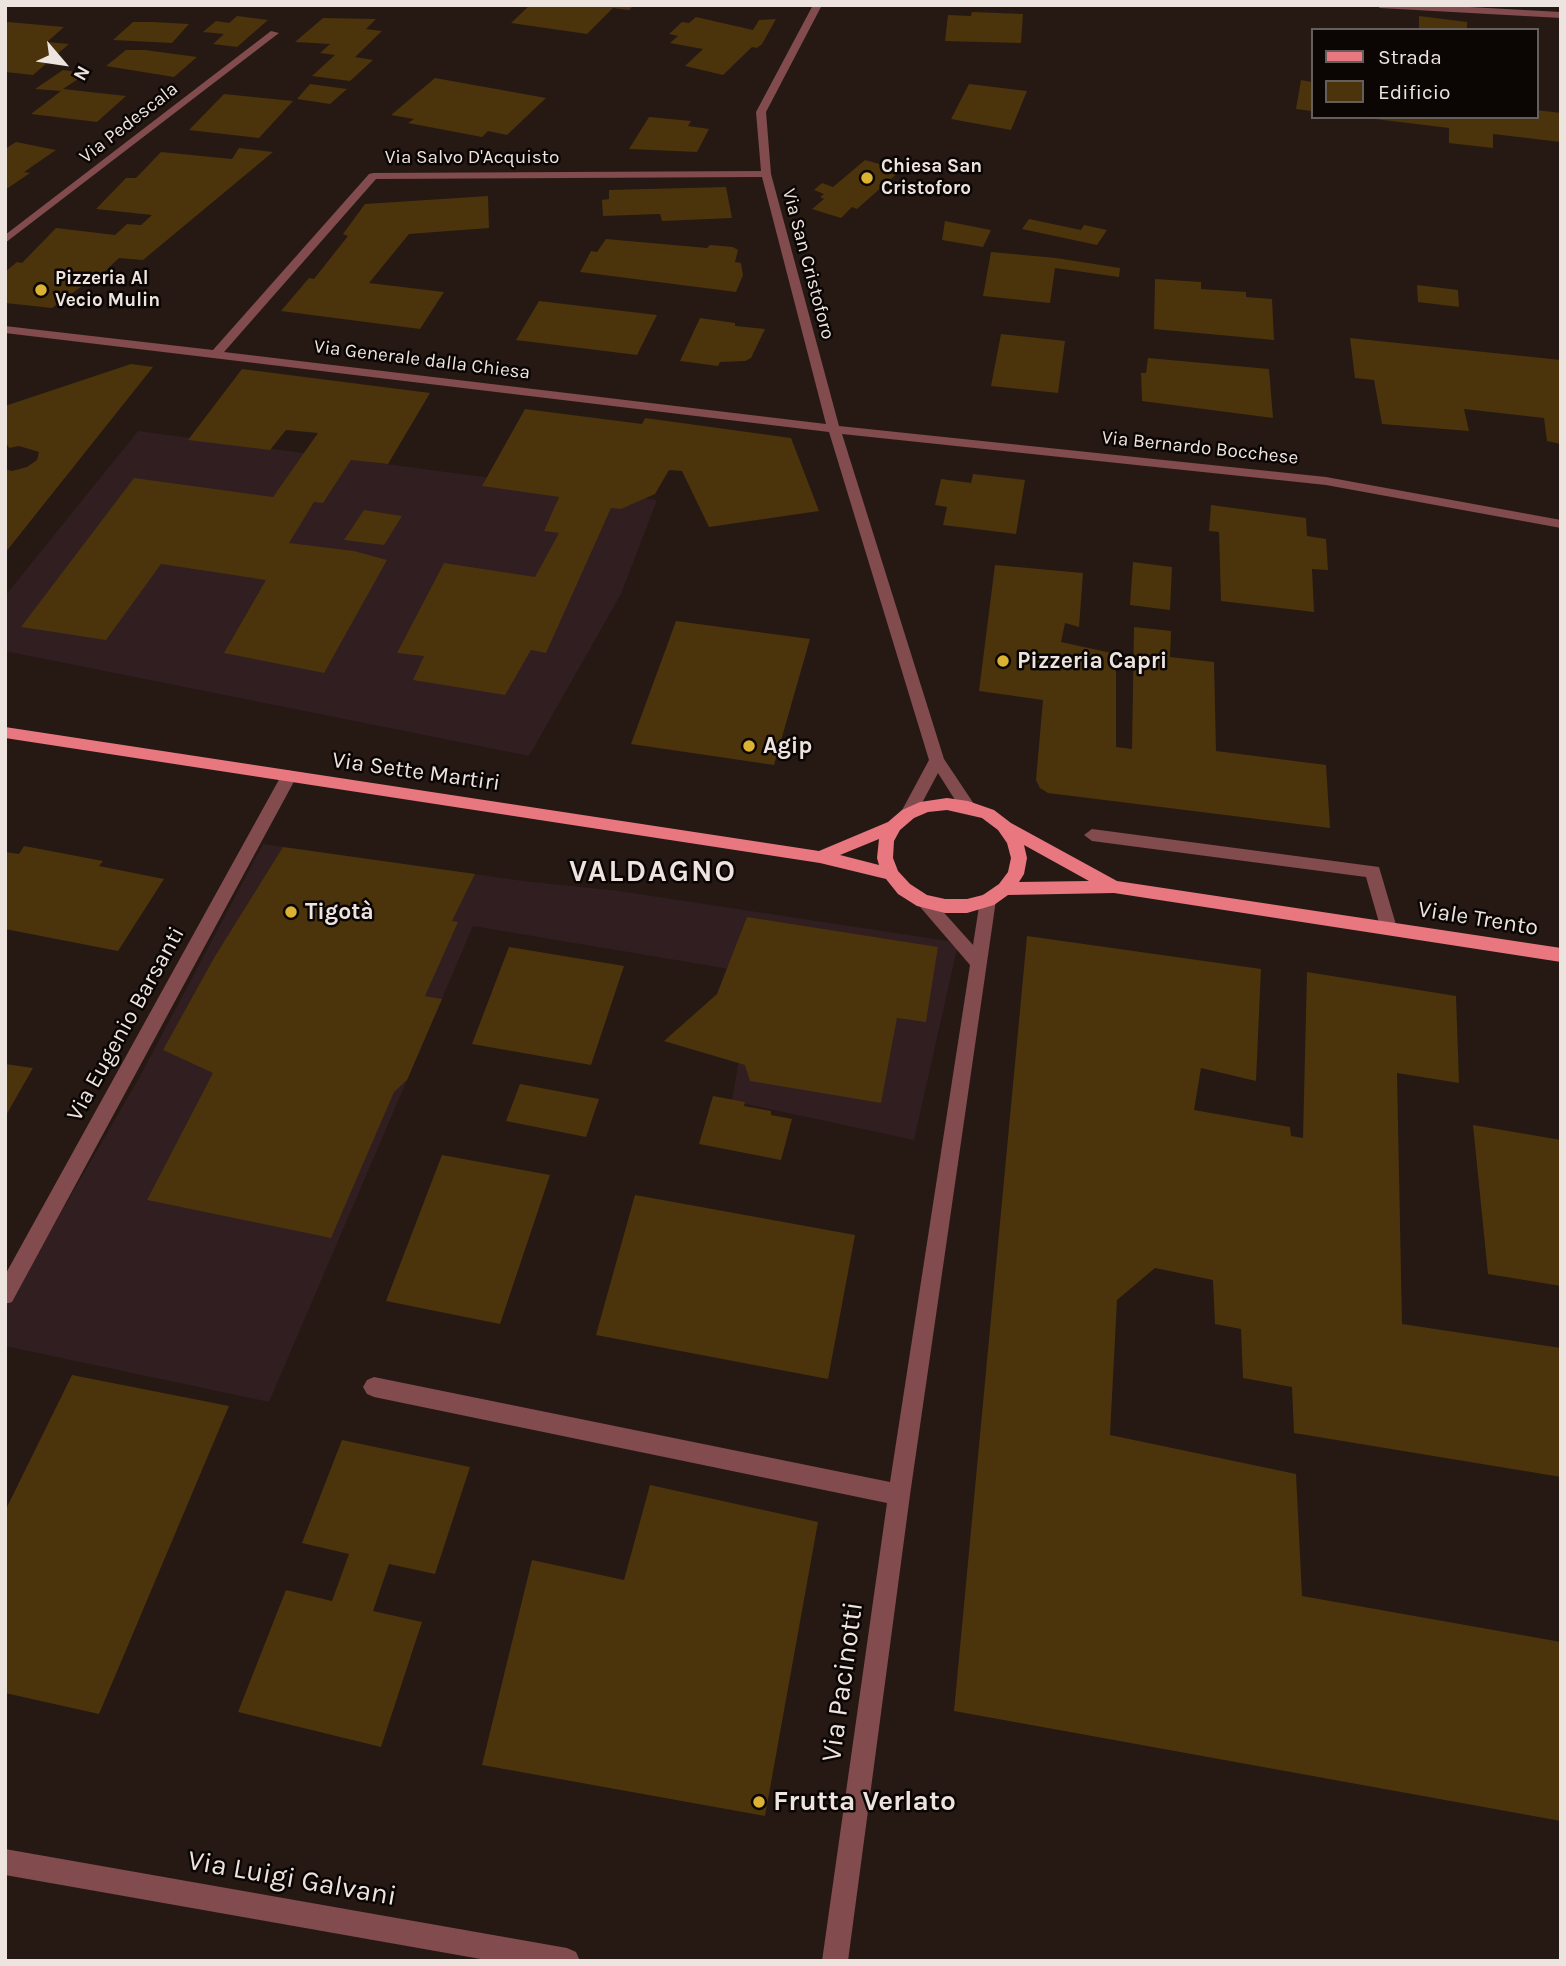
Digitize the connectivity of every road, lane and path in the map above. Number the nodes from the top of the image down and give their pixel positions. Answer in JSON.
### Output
{"nodes":[{"id":1,"x":818,"y":5,"type":"edge"},
{"id":2,"x":1380,"y":5,"type":"edge"},
{"id":3,"x":1488,"y":8,"type":"edge"},
{"id":4,"x":1561,"y":15,"type":"edge"},
{"id":5,"x":274,"y":33,"type":"dead end"},
{"id":6,"x":766,"y":174,"type":"junction"},
{"id":7,"x":5,"y":240,"type":"edge"},
{"id":8,"x":5,"y":330,"type":"edge"},
{"id":9,"x":216,"y":354,"type":"junction"},
{"id":10,"x":834,"y":429,"type":"junction"},
{"id":11,"x":1561,"y":524,"type":"edge"},
{"id":12,"x":5,"y":732,"type":"edge"},
{"id":13,"x":937,"y":760,"type":"junction"},
{"id":14,"x":289,"y":776,"type":"junction"},
{"id":15,"x":968,"y":807,"type":"junction"},
{"id":16,"x":908,"y":814,"type":"junction"},
{"id":17,"x":894,"y":826,"type":"junction"},
{"id":18,"x":1004,"y":826,"type":"junction"},
{"id":19,"x":1092,"y":835,"type":"dead end"},
{"id":20,"x":820,"y":857,"type":"junction"},
{"id":21,"x":891,"y":874,"type":"junction"},
{"id":22,"x":1114,"y":887,"type":"junction"},
{"id":23,"x":1005,"y":889,"type":"junction"},
{"id":24,"x":988,"y":900,"type":"junction"},
{"id":25,"x":923,"y":901,"type":"junction"},
{"id":26,"x":1388,"y":928,"type":"junction"},
{"id":27,"x":1561,"y":956,"type":"edge"},
{"id":28,"x":978,"y":963,"type":"junction"},
{"id":29,"x":13,"y":1265,"type":"edge"},
{"id":30,"x":5,"y":1295,"type":"edge"},
{"id":31,"x":374,"y":1387,"type":"dead end"},
{"id":32,"x":899,"y":1495,"type":"junction"},
{"id":33,"x":5,"y":1862,"type":"edge"},
{"id":34,"x":567,"y":1961,"type":"edge"},
{"id":35,"x":835,"y":1961,"type":"edge"}],
"edges":[{"from":1,"to":6,"type":"street","name":"Via San Cristoforo"},
{"from":2,"to":3,"type":"street"},
{"from":3,"to":4,"type":"street"},
{"from":5,"to":7,"type":"street","name":"Via Pedescala"},
{"from":6,"to":9,"type":"street","name":"Via Salvo D'Acquisto"},
{"from":6,"to":10,"type":"street","name":"Via San Cristoforo"},
{"from":8,"to":9,"type":"street","name":"Via Generale dalla Chiesa"},
{"from":9,"to":10,"type":"street","name":"Via Generale dalla Chiesa"},
{"from":10,"to":11,"type":"street","name":"Via Bernardo Bocchese"},
{"from":10,"to":13,"type":"street","name":"Via San Cristoforo"},
{"from":12,"to":14,"type":"main road","name":"Via Sette Martiri"},
{"from":13,"to":15,"type":"street","name":"Via San Cristoforo"},
{"from":13,"to":16,"type":"street"},
{"from":14,"to":20,"type":"main road","name":"Via Sette Martiri"},
{"from":14,"to":29,"type":"street","name":"Via Eugenio Barsanti"},
{"from":15,"to":16,"type":"main road"},
{"from":15,"to":18,"type":"main road"},
{"from":16,"to":17,"type":"main road"},
{"from":17,"to":20,"type":"main road"},
{"from":17,"to":21,"type":"main road"},
{"from":18,"to":22,"type":"main road"},
{"from":18,"to":23,"type":"main road"},
{"from":19,"to":26,"type":"street"},
{"from":20,"to":21,"type":"main road","name":"Via Sette Martiri"},
{"from":21,"to":25,"type":"main road"},
{"from":22,"to":23,"type":"main road"},
{"from":22,"to":26,"type":"main road","name":"Viale Trento"},
{"from":23,"to":24,"type":"main road"},
{"from":24,"to":25,"type":"main road"},
{"from":24,"to":28,"type":"street","name":"Via Pacinotti"},
{"from":25,"to":28,"type":"street"},
{"from":26,"to":27,"type":"main road","name":"Viale Trento"},
{"from":28,"to":32,"type":"street","name":"Via Pacinotti"},
{"from":29,"to":30,"type":"street","name":"Via Eugenio Barsanti"},
{"from":31,"to":32,"type":"street"},
{"from":32,"to":35,"type":"street","name":"Via Pacinotti"},
{"from":33,"to":34,"type":"street","name":"Via Luigi Galvani"}]}
